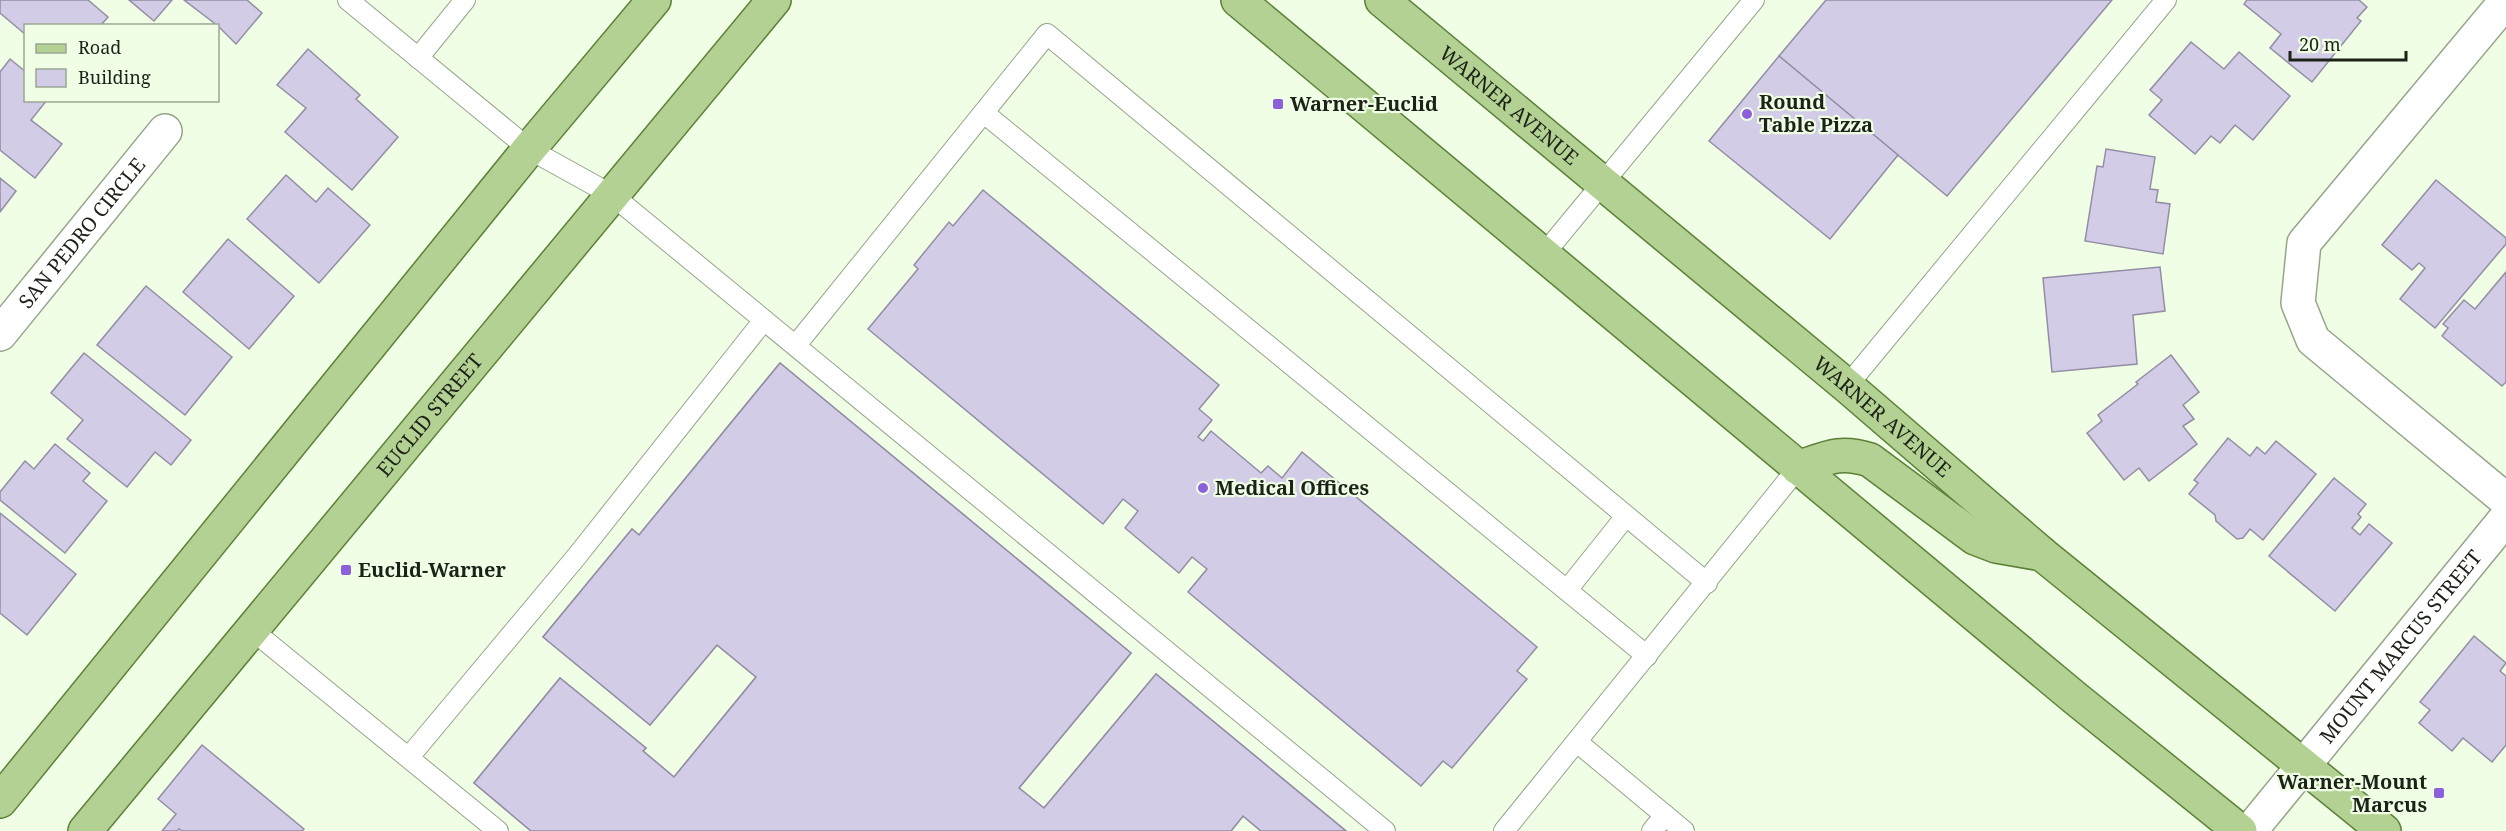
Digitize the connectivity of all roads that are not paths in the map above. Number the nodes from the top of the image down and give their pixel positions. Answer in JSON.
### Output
{"nodes":[{"id":1,"x":348,"y":0,"type":"edge"},
{"id":2,"x":465,"y":0,"type":"edge"},
{"id":3,"x":654,"y":0,"type":"edge"},
{"id":4,"x":774,"y":0,"type":"edge"},
{"id":5,"x":1238,"y":0,"type":"edge"},
{"id":6,"x":1754,"y":0,"type":"edge"},
{"id":7,"x":2166,"y":0,"type":"edge"},
{"id":8,"x":1385,"y":1,"type":"edge"},
{"id":9,"x":2506,"y":1,"type":"edge"},
{"id":10,"x":418,"y":58,"type":"junction"},
{"id":11,"x":984,"y":113,"type":"junction"},
{"id":12,"x":165,"y":131,"type":"dead end"},
{"id":13,"x":529,"y":149,"type":"junction"},
{"id":14,"x":1603,"y":183,"type":"junction"},
{"id":15,"x":612,"y":195,"type":"junction"},
{"id":16,"x":1544,"y":255,"type":"junction"},
{"id":17,"x":764,"y":320,"type":"junction"},
{"id":18,"x":0,"y":334,"type":"edge"},
{"id":19,"x":796,"y":345,"type":"junction"},
{"id":20,"x":1847,"y":386,"type":"junction"},
{"id":21,"x":1798,"y":468,"type":"junction"},
{"id":22,"x":2506,"y":500,"type":"edge"},
{"id":23,"x":1626,"y":516,"type":"junction"},
{"id":24,"x":2506,"y":518,"type":"edge"},
{"id":25,"x":2042,"y":554,"type":"junction"},
{"id":26,"x":1707,"y":583,"type":"junction"},
{"id":27,"x":1567,"y":590,"type":"junction"},
{"id":28,"x":252,"y":630,"type":"junction"},
{"id":29,"x":1647,"y":656,"type":"junction"},
{"id":30,"x":1577,"y":742,"type":"junction"},
{"id":31,"x":409,"y":757,"type":"junction"},
{"id":32,"x":2306,"y":765,"type":"junction"},
{"id":33,"x":0,"y":801,"type":"edge"},
{"id":34,"x":1665,"y":815,"type":"junction"},
{"id":35,"x":85,"y":831,"type":"edge"},
{"id":36,"x":498,"y":831,"type":"edge"},
{"id":37,"x":1385,"y":831,"type":"edge"},
{"id":38,"x":1504,"y":831,"type":"edge"},
{"id":39,"x":1652,"y":831,"type":"edge"},
{"id":40,"x":1684,"y":831,"type":"edge"},
{"id":41,"x":2240,"y":831,"type":"edge"},
{"id":42,"x":2250,"y":831,"type":"edge"},
{"id":43,"x":2384,"y":831,"type":"edge"}],
"edges":[{"from":1,"to":10,"type":"lane"},
{"from":2,"to":10,"type":"lane"},
{"from":3,"to":13,"type":"main road"},
{"from":4,"to":15,"type":"main road","name":"EUCLID STREET"},
{"from":5,"to":16,"type":"main road"},
{"from":6,"to":14,"type":"lane"},
{"from":7,"to":20,"type":"lane"},
{"from":8,"to":14,"type":"main road","name":"WARNER AVENUE"},
{"from":9,"to":22,"type":"street"},
{"from":10,"to":13,"type":"lane"},
{"from":11,"to":19,"type":"lane"},
{"from":11,"to":23,"type":"lane"},
{"from":11,"to":27,"type":"lane"},
{"from":12,"to":18,"type":"street","name":"SAN PEDRO CIRCLE"},
{"from":13,"to":15,"type":"lane"},
{"from":13,"to":33,"type":"main road"},
{"from":14,"to":16,"type":"lane"},
{"from":14,"to":20,"type":"main road","name":"WARNER AVENUE"},
{"from":15,"to":17,"type":"lane"},
{"from":15,"to":28,"type":"main road","name":"EUCLID STREET"},
{"from":16,"to":21,"type":"main road"},
{"from":17,"to":19,"type":"lane"},
{"from":17,"to":31,"type":"lane"},
{"from":19,"to":37,"type":"lane"},
{"from":20,"to":25,"type":"main road","name":"WARNER AVENUE"},
{"from":21,"to":25,"type":"main road"},
{"from":21,"to":26,"type":"lane"},
{"from":21,"to":41,"type":"main road"},
{"from":23,"to":26,"type":"lane"},
{"from":23,"to":27,"type":"lane"},
{"from":24,"to":32,"type":"street","name":"MOUNT MARCUS STREET"},
{"from":25,"to":32,"type":"main road","name":"WARNER AVENUE"},
{"from":26,"to":29,"type":"lane"},
{"from":27,"to":29,"type":"lane"},
{"from":28,"to":31,"type":"lane"},
{"from":28,"to":35,"type":"main road","name":"EUCLID STREET"},
{"from":29,"to":30,"type":"lane"},
{"from":30,"to":34,"type":"lane"},
{"from":30,"to":38,"type":"lane"},
{"from":31,"to":36,"type":"lane"},
{"from":32,"to":42,"type":"street","name":"MOUNT MARCUS STREET"},
{"from":32,"to":43,"type":"main road","name":"WARNER AVENUE"},
{"from":34,"to":39,"type":"lane"},
{"from":34,"to":40,"type":"lane"}]}
